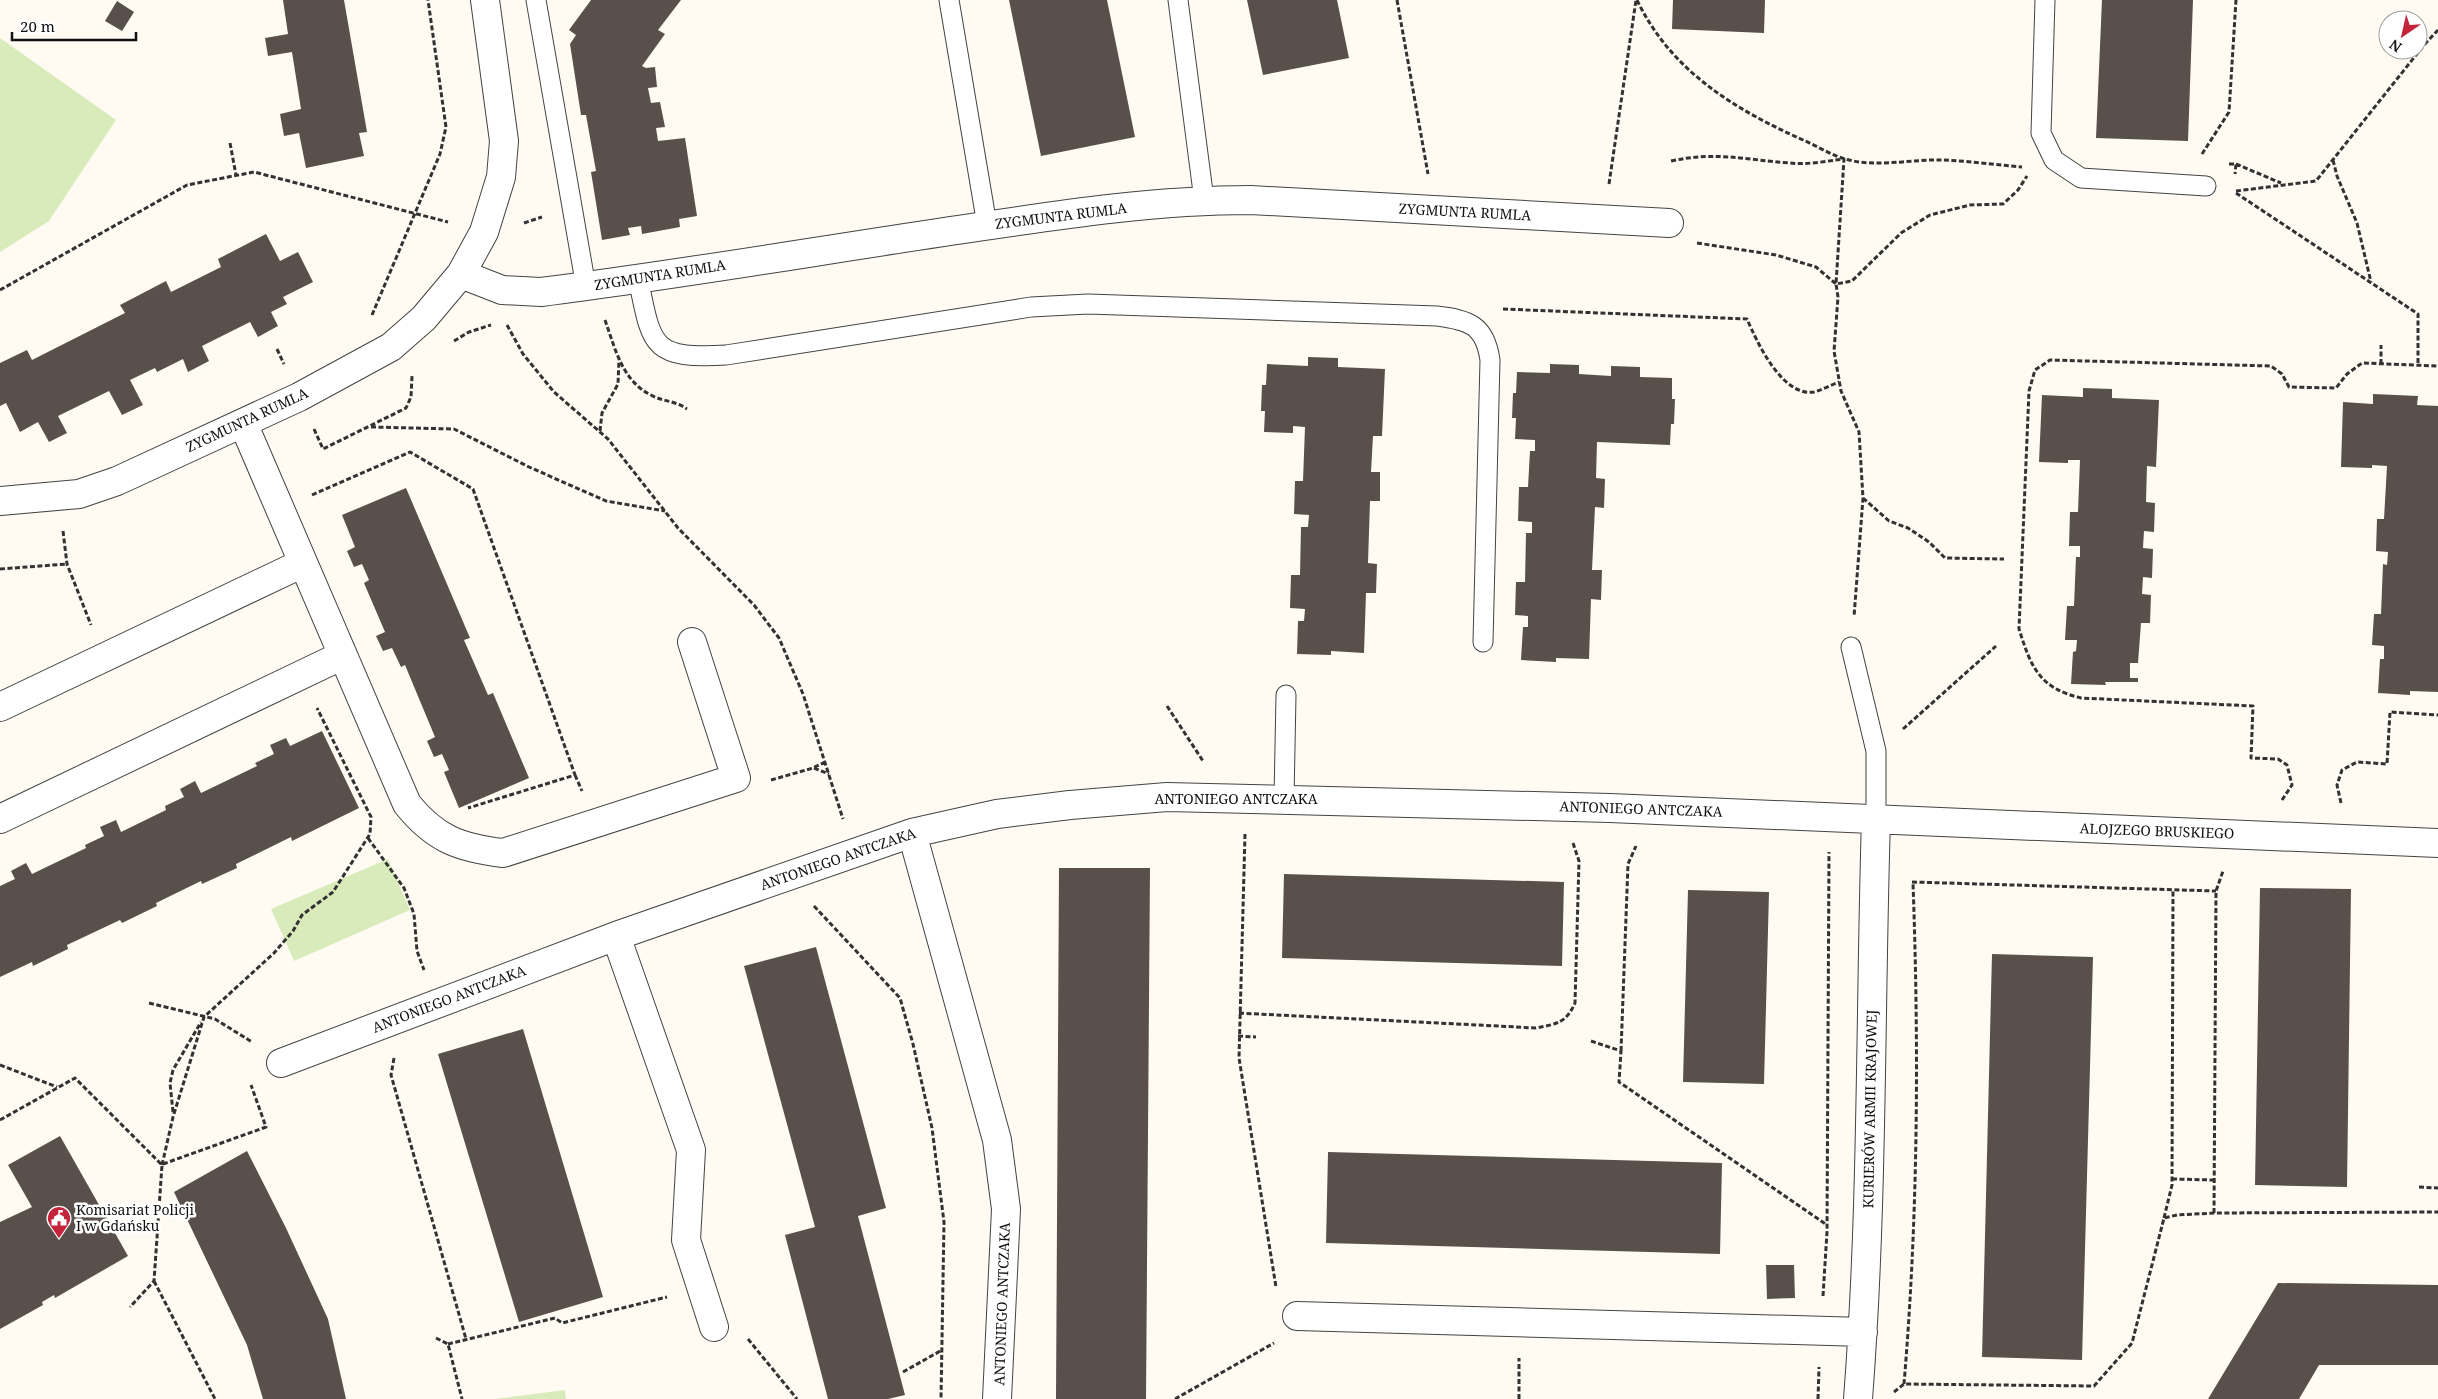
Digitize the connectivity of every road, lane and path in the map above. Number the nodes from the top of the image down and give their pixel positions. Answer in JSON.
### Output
{"nodes":[{"id":1,"x":428,"y":0,"type":"edge"},
{"id":2,"x":486,"y":0,"type":"edge"},
{"id":3,"x":536,"y":0,"type":"edge"},
{"id":4,"x":949,"y":0,"type":"edge"},
{"id":5,"x":1178,"y":0,"type":"edge"},
{"id":6,"x":1397,"y":0,"type":"edge"},
{"id":7,"x":1636,"y":0,"type":"edge"},
{"id":8,"x":2045,"y":0,"type":"edge"},
{"id":9,"x":2236,"y":0,"type":"edge"},
{"id":10,"x":2438,"y":30,"type":"edge"},
{"id":11,"x":230,"y":144,"type":"dead end"},
{"id":12,"x":1844,"y":159,"type":"junction"},
{"id":13,"x":2333,"y":159,"type":"junction"},
{"id":14,"x":1671,"y":161,"type":"dead end"},
{"id":15,"x":2236,"y":164,"type":"dead end"},
{"id":16,"x":236,"y":175,"type":"junction"},
{"id":17,"x":2182,"y":184,"type":"junction"},
{"id":18,"x":2282,"y":184,"type":"junction"},
{"id":19,"x":2206,"y":186,"type":"dead end"},
{"id":20,"x":1204,"y":200,"type":"junction"},
{"id":21,"x":572,"y":207,"type":"junction"},
{"id":22,"x":1434,"y":210,"type":"junction"},
{"id":23,"x":414,"y":213,"type":"junction"},
{"id":24,"x":1604,"y":219,"type":"junction"},
{"id":25,"x":1668,"y":223,"type":"joint"},
{"id":26,"x":456,"y":224,"type":"dead end"},
{"id":27,"x":519,"y":225,"type":"dead end"},
{"id":28,"x":987,"y":226,"type":"junction"},
{"id":29,"x":461,"y":274,"type":"junction"},
{"id":30,"x":2371,"y":283,"type":"junction"},
{"id":31,"x":1836,"y":284,"type":"junction"},
{"id":32,"x":586,"y":286,"type":"junction"},
{"id":33,"x":0,"y":290,"type":"edge"},
{"id":34,"x":640,"y":291,"type":"junction"},
{"id":35,"x":1462,"y":319,"type":"junction"},
{"id":36,"x":369,"y":321,"type":"dead end"},
{"id":37,"x":507,"y":322,"type":"junction"},
{"id":38,"x":516,"y":322,"type":"dead end"},
{"id":39,"x":501,"y":323,"type":"dead end"},
{"id":40,"x":496,"y":324,"type":"dead end"},
{"id":41,"x":448,"y":344,"type":"dead end"},
{"id":42,"x":2381,"y":345,"type":"dead end"},
{"id":43,"x":277,"y":349,"type":"dead end"},
{"id":44,"x":619,"y":359,"type":"junction"},
{"id":45,"x":2381,"y":364,"type":"junction"},
{"id":46,"x":2418,"y":366,"type":"junction"},
{"id":47,"x":2438,"y":366,"type":"edge"},
{"id":48,"x":412,"y":372,"type":"dead end"},
{"id":49,"x":1839,"y":382,"type":"junction"},
{"id":50,"x":298,"y":397,"type":"junction"},
{"id":51,"x":687,"y":409,"type":"dead end"},
{"id":52,"x":243,"y":423,"type":"junction"},
{"id":53,"x":370,"y":427,"type":"junction"},
{"id":54,"x":600,"y":432,"type":"junction"},
{"id":55,"x":58,"y":496,"type":"junction"},
{"id":56,"x":1863,"y":498,"type":"junction"},
{"id":57,"x":0,"y":501,"type":"edge"},
{"id":58,"x":280,"y":509,"type":"junction"},
{"id":59,"x":666,"y":511,"type":"junction"},
{"id":60,"x":2004,"y":559,"type":"dead end"},
{"id":61,"x":303,"y":563,"type":"junction"},
{"id":62,"x":67,"y":564,"type":"junction"},
{"id":63,"x":0,"y":569,"type":"edge"},
{"id":64,"x":692,"y":642,"type":"dead end"},
{"id":65,"x":1483,"y":642,"type":"dead end"},
{"id":66,"x":1996,"y":646,"type":"dead end"},
{"id":67,"x":1851,"y":647,"type":"joint"},
{"id":68,"x":343,"y":655,"type":"junction"},
{"id":69,"x":106,"y":657,"type":"junction"},
{"id":70,"x":302,"y":676,"type":"junction"},
{"id":71,"x":1286,"y":695,"type":"dead end"},
{"id":72,"x":1167,"y":706,"type":"dead end"},
{"id":73,"x":0,"y":707,"type":"edge"},
{"id":74,"x":2438,"y":715,"type":"edge"},
{"id":75,"x":1188,"y":741,"type":"dead end"},
{"id":76,"x":1876,"y":751,"type":"junction"},
{"id":77,"x":825,"y":762,"type":"junction"},
{"id":78,"x":813,"y":768,"type":"junction"},
{"id":79,"x":829,"y":775,"type":"junction"},
{"id":80,"x":736,"y":778,"type":"junction"},
{"id":81,"x":1284,"y":799,"type":"junction"},
{"id":82,"x":838,"y":803,"type":"dead end"},
{"id":83,"x":2276,"y":803,"type":"dead end"},
{"id":84,"x":459,"y":811,"type":"dead end"},
{"id":85,"x":1830,"y":817,"type":"junction"},
{"id":86,"x":0,"y":819,"type":"edge"},
{"id":87,"x":1876,"y":819,"type":"junction"},
{"id":88,"x":1912,"y":821,"type":"junction"},
{"id":89,"x":912,"y":833,"type":"junction"},
{"id":90,"x":1245,"y":833,"type":"dead end"},
{"id":91,"x":368,"y":838,"type":"junction"},
{"id":92,"x":1571,"y":838,"type":"dead end"},
{"id":93,"x":2352,"y":839,"type":"junction"},
{"id":94,"x":1638,"y":841,"type":"dead end"},
{"id":95,"x":2438,"y":843,"type":"edge"},
{"id":96,"x":2229,"y":867,"type":"dead end"},
{"id":97,"x":786,"y":877,"type":"junction"},
{"id":98,"x":1829,"y":879,"type":"junction"},
{"id":99,"x":1874,"y":880,"type":"junction"},
{"id":100,"x":1913,"y":882,"type":"junction"},
{"id":101,"x":2173,"y":889,"type":"junction"},
{"id":102,"x":2216,"y":890,"type":"junction"},
{"id":103,"x":616,"y":936,"type":"junction"},
{"id":104,"x":149,"y":1003,"type":"dead end"},
{"id":105,"x":436,"y":1004,"type":"junction"},
{"id":106,"x":1239,"y":1014,"type":"junction"},
{"id":107,"x":204,"y":1017,"type":"junction"},
{"id":108,"x":1238,"y":1036,"type":"junction"},
{"id":109,"x":1256,"y":1037,"type":"dead end"},
{"id":110,"x":1591,"y":1041,"type":"dead end"},
{"id":111,"x":398,"y":1052,"type":"dead end"},
{"id":112,"x":1621,"y":1052,"type":"junction"},
{"id":113,"x":281,"y":1063,"type":"junction"},
{"id":114,"x":0,"y":1064,"type":"edge"},
{"id":115,"x":58,"y":1088,"type":"junction"},
{"id":116,"x":174,"y":1117,"type":"junction"},
{"id":117,"x":0,"y":1120,"type":"edge"},
{"id":118,"x":162,"y":1165,"type":"junction"},
{"id":119,"x":2172,"y":1179,"type":"junction"},
{"id":120,"x":2214,"y":1180,"type":"junction"},
{"id":121,"x":2419,"y":1187,"type":"dead end"},
{"id":122,"x":2438,"y":1188,"type":"edge"},
{"id":123,"x":2438,"y":1212,"type":"edge"},
{"id":124,"x":2214,"y":1213,"type":"junction"},
{"id":125,"x":2164,"y":1218,"type":"junction"},
{"id":126,"x":1827,"y":1226,"type":"junction"},
{"id":127,"x":154,"y":1281,"type":"junction"},
{"id":128,"x":702,"y":1288,"type":"junction"},
{"id":129,"x":1276,"y":1289,"type":"dead end"},
{"id":130,"x":130,"y":1307,"type":"dead end"},
{"id":131,"x":1297,"y":1316,"type":"dead end"},
{"id":132,"x":1519,"y":1323,"type":"junction"},
{"id":133,"x":714,"y":1327,"type":"joint"},
{"id":134,"x":1821,"y":1331,"type":"junction"},
{"id":135,"x":1863,"y":1332,"type":"junction"},
{"id":136,"x":1275,"y":1334,"type":"dead end"},
{"id":137,"x":436,"y":1338,"type":"dead end"},
{"id":138,"x":466,"y":1339,"type":"junction"},
{"id":139,"x":448,"y":1344,"type":"junction"},
{"id":140,"x":942,"y":1350,"type":"junction"},
{"id":141,"x":903,"y":1372,"type":"dead end"},
{"id":142,"x":1904,"y":1384,"type":"junction"},
{"id":143,"x":215,"y":1399,"type":"edge"},
{"id":144,"x":462,"y":1399,"type":"edge"},
{"id":145,"x":796,"y":1399,"type":"edge"},
{"id":146,"x":941,"y":1399,"type":"edge"},
{"id":147,"x":997,"y":1399,"type":"edge"},
{"id":148,"x":1174,"y":1399,"type":"edge"},
{"id":149,"x":1519,"y":1399,"type":"edge"},
{"id":150,"x":1818,"y":1399,"type":"edge"},
{"id":151,"x":1858,"y":1399,"type":"edge"},
{"id":152,"x":1891,"y":1399,"type":"edge"}],
"edges":[{"from":1,"to":23,"type":"path"},
{"from":2,"to":29,"type":"street","name":"ZYGMUNTA RUMLA"},
{"from":3,"to":21,"type":"lane"},
{"from":4,"to":28,"type":"lane"},
{"from":5,"to":20,"type":"lane"},
{"from":6,"to":22,"type":"path"},
{"from":7,"to":12,"type":"path"},
{"from":7,"to":24,"type":"path"},
{"from":8,"to":17,"type":"lane"},
{"from":9,"to":17,"type":"path"},
{"from":10,"to":13,"type":"path"},
{"from":11,"to":16,"type":"path"},
{"from":12,"to":14,"type":"path"},
{"from":12,"to":31,"type":"path"},
{"from":12,"to":31,"type":"path"},
{"from":13,"to":18,"type":"path"},
{"from":13,"to":30,"type":"path"},
{"from":15,"to":18,"type":"path"},
{"from":16,"to":23,"type":"path"},
{"from":16,"to":33,"type":"path"},
{"from":17,"to":19,"type":"lane"},
{"from":18,"to":30,"type":"path"},
{"from":20,"to":22,"type":"street","name":"ZYGMUNTA RUMLA"},
{"from":20,"to":28,"type":"street","name":"ZYGMUNTA RUMLA"},
{"from":21,"to":27,"type":"path"},
{"from":21,"to":32,"type":"lane"},
{"from":22,"to":24,"type":"street","name":"ZYGMUNTA RUMLA"},
{"from":23,"to":26,"type":"path"},
{"from":23,"to":36,"type":"path"},
{"from":24,"to":25,"type":"street","name":"ZYGMUNTA RUMLA"},
{"from":25,"to":31,"type":"path"},
{"from":28,"to":34,"type":"street","name":"ZYGMUNTA RUMLA"},
{"from":29,"to":32,"type":"street","name":"ZYGMUNTA RUMLA"},
{"from":29,"to":50,"type":"street","name":"ZYGMUNTA RUMLA"},
{"from":30,"to":46,"type":"path"},
{"from":31,"to":49,"type":"path"},
{"from":32,"to":34,"type":"street","name":"ZYGMUNTA RUMLA"},
{"from":34,"to":35,"type":"lane"},
{"from":34,"to":44,"type":"path"},
{"from":35,"to":49,"type":"path"},
{"from":35,"to":65,"type":"lane"},
{"from":37,"to":38,"type":"path"},
{"from":37,"to":39,"type":"path"},
{"from":37,"to":54,"type":"path"},
{"from":40,"to":41,"type":"path"},
{"from":42,"to":45,"type":"path"},
{"from":43,"to":50,"type":"path"},
{"from":44,"to":51,"type":"path"},
{"from":44,"to":54,"type":"path"},
{"from":45,"to":46,"type":"path"},
{"from":45,"to":83,"type":"path"},
{"from":46,"to":47,"type":"path"},
{"from":48,"to":53,"type":"path"},
{"from":49,"to":56,"type":"path"},
{"from":50,"to":52,"type":"street","name":"ZYGMUNTA RUMLA"},
{"from":50,"to":53,"type":"path"},
{"from":52,"to":55,"type":"street","name":"ZYGMUNTA RUMLA"},
{"from":52,"to":58,"type":"street"},
{"from":53,"to":59,"type":"path"},
{"from":54,"to":59,"type":"path"},
{"from":55,"to":57,"type":"street","name":"ZYGMUNTA RUMLA"},
{"from":55,"to":62,"type":"path"},
{"from":56,"to":60,"type":"path"},
{"from":56,"to":67,"type":"path"},
{"from":58,"to":61,"type":"street"},
{"from":58,"to":84,"type":"path"},
{"from":59,"to":77,"type":"path"},
{"from":61,"to":68,"type":"street"},
{"from":61,"to":69,"type":"street"},
{"from":62,"to":63,"type":"path"},
{"from":62,"to":69,"type":"path"},
{"from":64,"to":80,"type":"street"},
{"from":66,"to":76,"type":"path"},
{"from":67,"to":76,"type":"lane"},
{"from":68,"to":70,"type":"street"},
{"from":68,"to":80,"type":"street"},
{"from":69,"to":73,"type":"street"},
{"from":70,"to":86,"type":"street"},
{"from":70,"to":91,"type":"path"},
{"from":71,"to":81,"type":"lane"},
{"from":72,"to":75,"type":"path"},
{"from":74,"to":93,"type":"path"},
{"from":76,"to":87,"type":"lane"},
{"from":77,"to":78,"type":"path"},
{"from":77,"to":79,"type":"path"},
{"from":78,"to":79,"type":"path"},
{"from":78,"to":80,"type":"path"},
{"from":79,"to":82,"type":"path"},
{"from":81,"to":85,"type":"street","name":"ANTONIEGO ANTCZAKA"},
{"from":81,"to":89,"type":"street","name":"ANTONIEGO ANTCZAKA"},
{"from":85,"to":87,"type":"street","name":"ANTONIEGO ANTCZAKA"},
{"from":85,"to":98,"type":"path"},
{"from":87,"to":88,"type":"street","name":"ALOJZEGO BRUSKIEGO"},
{"from":87,"to":99,"type":"street","name":"KURIERÓW ARMII KRAJOWEJ"},
{"from":88,"to":93,"type":"street","name":"ALOJZEGO BRUSKIEGO"},
{"from":88,"to":100,"type":"path"},
{"from":89,"to":97,"type":"street","name":"ANTONIEGO ANTCZAKA"},
{"from":89,"to":147,"type":"street","name":"ANTONIEGO ANTCZAKA"},
{"from":90,"to":106,"type":"path"},
{"from":91,"to":105,"type":"path"},
{"from":91,"to":107,"type":"path"},
{"from":92,"to":106,"type":"path"},
{"from":93,"to":95,"type":"street","name":"ALOJZEGO BRUSKIEGO"},
{"from":94,"to":112,"type":"path"},
{"from":96,"to":102,"type":"path"},
{"from":97,"to":103,"type":"street","name":"ANTONIEGO ANTCZAKA"},
{"from":97,"to":140,"type":"path"},
{"from":98,"to":99,"type":"path"},
{"from":98,"to":126,"type":"path"},
{"from":99,"to":100,"type":"path"},
{"from":99,"to":135,"type":"street","name":"KURIERÓW ARMII KRAJOWEJ"},
{"from":100,"to":101,"type":"path"},
{"from":100,"to":142,"type":"path"},
{"from":101,"to":102,"type":"path"},
{"from":101,"to":119,"type":"path"},
{"from":102,"to":120,"type":"path"},
{"from":103,"to":105,"type":"street","name":"ANTONIEGO ANTCZAKA"},
{"from":103,"to":128,"type":"street"},
{"from":104,"to":107,"type":"path"},
{"from":105,"to":113,"type":"street","name":"ANTONIEGO ANTCZAKA"},
{"from":106,"to":108,"type":"path"},
{"from":107,"to":113,"type":"path"},
{"from":107,"to":116,"type":"path"},
{"from":107,"to":116,"type":"path"},
{"from":108,"to":109,"type":"path"},
{"from":108,"to":129,"type":"path"},
{"from":110,"to":112,"type":"path"},
{"from":111,"to":138,"type":"path"},
{"from":112,"to":126,"type":"path"},
{"from":113,"to":118,"type":"path"},
{"from":114,"to":115,"type":"path"},
{"from":115,"to":117,"type":"path"},
{"from":115,"to":118,"type":"path"},
{"from":116,"to":118,"type":"path"},
{"from":118,"to":127,"type":"path"},
{"from":119,"to":120,"type":"path"},
{"from":119,"to":125,"type":"path"},
{"from":120,"to":124,"type":"path"},
{"from":121,"to":122,"type":"path"},
{"from":123,"to":124,"type":"path"},
{"from":124,"to":125,"type":"path"},
{"from":125,"to":142,"type":"path"},
{"from":126,"to":134,"type":"path"},
{"from":127,"to":130,"type":"path"},
{"from":127,"to":143,"type":"path"},
{"from":128,"to":133,"type":"street"},
{"from":128,"to":138,"type":"path"},
{"from":131,"to":132,"type":"street"},
{"from":132,"to":134,"type":"street"},
{"from":132,"to":149,"type":"path"},
{"from":133,"to":145,"type":"path"},
{"from":134,"to":135,"type":"street"},
{"from":134,"to":150,"type":"path"},
{"from":135,"to":151,"type":"street","name":"KURIERÓW ARMII KRAJOWEJ"},
{"from":136,"to":148,"type":"path"},
{"from":137,"to":139,"type":"path"},
{"from":138,"to":139,"type":"path"},
{"from":139,"to":144,"type":"path"},
{"from":140,"to":141,"type":"path"},
{"from":140,"to":146,"type":"path"},
{"from":142,"to":152,"type":"path"}]}
